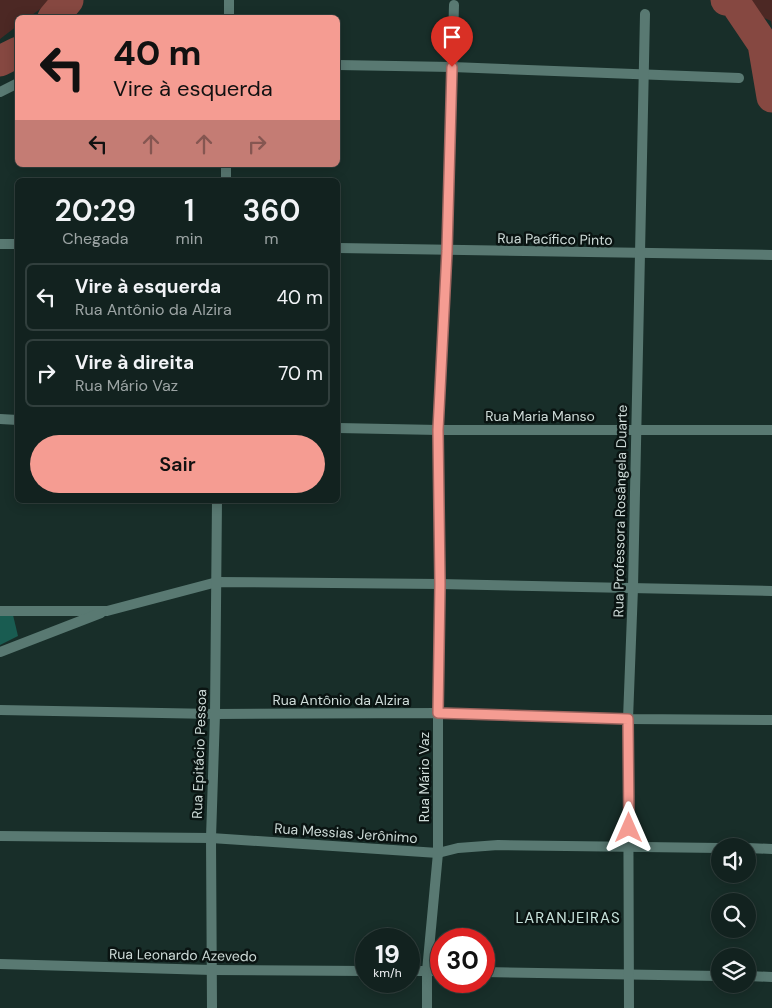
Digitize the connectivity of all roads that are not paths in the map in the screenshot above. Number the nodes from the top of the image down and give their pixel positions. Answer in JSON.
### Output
{"nodes":[{"id":1,"x":230,"y":0,"type":"edge"},
{"id":2,"x":454,"y":5,"type":"dead end"},
{"id":3,"x":645,"y":14,"type":"dead end"},
{"id":4,"x":229,"y":15,"type":"edge"},
{"id":5,"x":340,"y":65,"type":"edge"},
{"id":6,"x":452,"y":67,"type":"junction"},
{"id":7,"x":644,"y":74,"type":"junction"},
{"id":8,"x":739,"y":78,"type":"dead end"},
{"id":9,"x":15,"y":84,"type":"edge"},
{"id":10,"x":0,"y":92,"type":"edge"},
{"id":11,"x":0,"y":244,"type":"edge"},
{"id":12,"x":15,"y":244,"type":"edge"},
{"id":13,"x":340,"y":248,"type":"edge"},
{"id":14,"x":447,"y":251,"type":"junction"},
{"id":15,"x":640,"y":254,"type":"junction"},
{"id":16,"x":772,"y":255,"type":"edge"},
{"id":17,"x":0,"y":420,"type":"edge"},
{"id":18,"x":15,"y":420,"type":"edge"},
{"id":19,"x":340,"y":428,"type":"edge"},
{"id":20,"x":635,"y":429,"type":"junction"},
{"id":21,"x":438,"y":430,"type":"junction"},
{"id":22,"x":772,"y":430,"type":"edge"},
{"id":23,"x":217,"y":503,"type":"edge"},
{"id":24,"x":217,"y":582,"type":"junction"},
{"id":25,"x":440,"y":584,"type":"junction"},
{"id":26,"x":633,"y":588,"type":"junction"},
{"id":27,"x":772,"y":591,"type":"edge"},
{"id":28,"x":107,"y":610,"type":"junction"},
{"id":29,"x":0,"y":611,"type":"edge"},
{"id":30,"x":0,"y":652,"type":"edge"},
{"id":31,"x":0,"y":710,"type":"edge"},
{"id":32,"x":438,"y":713,"type":"junction"},
{"id":33,"x":215,"y":714,"type":"junction"},
{"id":34,"x":628,"y":719,"type":"junction"},
{"id":35,"x":772,"y":720,"type":"edge"},
{"id":36,"x":0,"y":836,"type":"edge"},
{"id":37,"x":211,"y":838,"type":"junction"},
{"id":38,"x":629,"y":846,"type":"junction"},
{"id":39,"x":711,"y":848,"type":"edge"},
{"id":40,"x":756,"y":848,"type":"edge"},
{"id":41,"x":772,"y":849,"type":"edge"},
{"id":42,"x":438,"y":853,"type":"junction"},
{"id":43,"x":0,"y":964,"type":"edge"},
{"id":44,"x":212,"y":970,"type":"junction"},
{"id":45,"x":355,"y":970,"type":"edge"},
{"id":46,"x":420,"y":971,"type":"edge"},
{"id":47,"x":427,"y":971,"type":"junction"},
{"id":48,"x":495,"y":972,"type":"edge"},
{"id":49,"x":629,"y":975,"type":"junction"},
{"id":50,"x":711,"y":976,"type":"edge"},
{"id":51,"x":756,"y":976,"type":"edge"},
{"id":52,"x":772,"y":977,"type":"edge"},
{"id":53,"x":212,"y":1008,"type":"edge"},
{"id":54,"x":427,"y":1008,"type":"edge"},
{"id":55,"x":629,"y":1008,"type":"edge"}],
"edges":[{"from":1,"to":4,"type":"street"},
{"from":2,"to":6,"type":"street","name":"Rua Mário Vaz"},
{"from":3,"to":7,"type":"street","name":"Rua Professora Rosângela Duarte"},
{"from":5,"to":6,"type":"street"},
{"from":6,"to":7,"type":"street"},
{"from":6,"to":14,"type":"street","name":"Rua Mário Vaz"},
{"from":7,"to":8,"type":"street"},
{"from":7,"to":15,"type":"street","name":"Rua Professora Rosângela Duarte"},
{"from":9,"to":10,"type":"street"},
{"from":11,"to":12,"type":"street"},
{"from":13,"to":14,"type":"street","name":"Rua Pacífico Pinto"},
{"from":14,"to":15,"type":"street","name":"Rua Pacífico Pinto"},
{"from":14,"to":21,"type":"street","name":"Rua Mário Vaz"},
{"from":15,"to":16,"type":"street","name":"Rua Pacífico Pinto"},
{"from":15,"to":20,"type":"street","name":"Rua Professora Rosângela Duarte"},
{"from":17,"to":18,"type":"street"},
{"from":19,"to":21,"type":"street","name":"Rua Maria Manso"},
{"from":20,"to":21,"type":"street","name":"Rua Maria Manso"},
{"from":20,"to":22,"type":"street","name":"Rua Maria Manso"},
{"from":20,"to":26,"type":"street","name":"Rua Professora Rosângela Duarte"},
{"from":21,"to":25,"type":"street","name":"Rua Mário Vaz"},
{"from":23,"to":24,"type":"street","name":"Rua Epitácio Pessoa"},
{"from":24,"to":25,"type":"street"},
{"from":24,"to":28,"type":"street"},
{"from":24,"to":33,"type":"street","name":"Rua Epitácio Pessoa"},
{"from":25,"to":26,"type":"street"},
{"from":25,"to":32,"type":"street","name":"Rua Mário Vaz"},
{"from":26,"to":27,"type":"street"},
{"from":26,"to":34,"type":"street","name":"Rua Professora Rosângela Duarte"},
{"from":28,"to":29,"type":"street"},
{"from":28,"to":30,"type":"street"},
{"from":31,"to":33,"type":"street","name":"Rua Antônio da Alzira"},
{"from":32,"to":33,"type":"street","name":"Rua Antônio da Alzira"},
{"from":32,"to":34,"type":"street","name":"Rua Antônio da Alzira"},
{"from":32,"to":42,"type":"street","name":"Rua Mário Vaz"},
{"from":33,"to":37,"type":"street","name":"Rua Epitácio Pessoa"},
{"from":34,"to":35,"type":"street","name":"Rua Antônio da Alzira"},
{"from":34,"to":38,"type":"street","name":"Rua Professora Rosângela Duarte"},
{"from":36,"to":37,"type":"street","name":"Rua Messias Jerônimo"},
{"from":37,"to":42,"type":"street","name":"Rua Messias Jerônimo"},
{"from":37,"to":44,"type":"street","name":"Rua Epitácio Pessoa"},
{"from":38,"to":39,"type":"street","name":"Rua Messias Jerônimo"},
{"from":38,"to":42,"type":"street","name":"Rua Messias Jerônimo"},
{"from":38,"to":49,"type":"street","name":"Rua Professora Rosângela Duarte"},
{"from":40,"to":41,"type":"street"},
{"from":42,"to":47,"type":"street","name":"Rua Mário Vaz"},
{"from":43,"to":44,"type":"street","name":"Rua Leonardo Azevedo"},
{"from":44,"to":45,"type":"street","name":"Rua Leonardo Azevedo"},
{"from":44,"to":53,"type":"street","name":"Rua Epitácio Pessoa"},
{"from":46,"to":47,"type":"street"},
{"from":47,"to":54,"type":"street","name":"Rua Mário Vaz"},
{"from":48,"to":49,"type":"street"},
{"from":49,"to":50,"type":"street"},
{"from":49,"to":55,"type":"street","name":"Rua Professora Rosângela Duarte"},
{"from":51,"to":52,"type":"street"}]}
